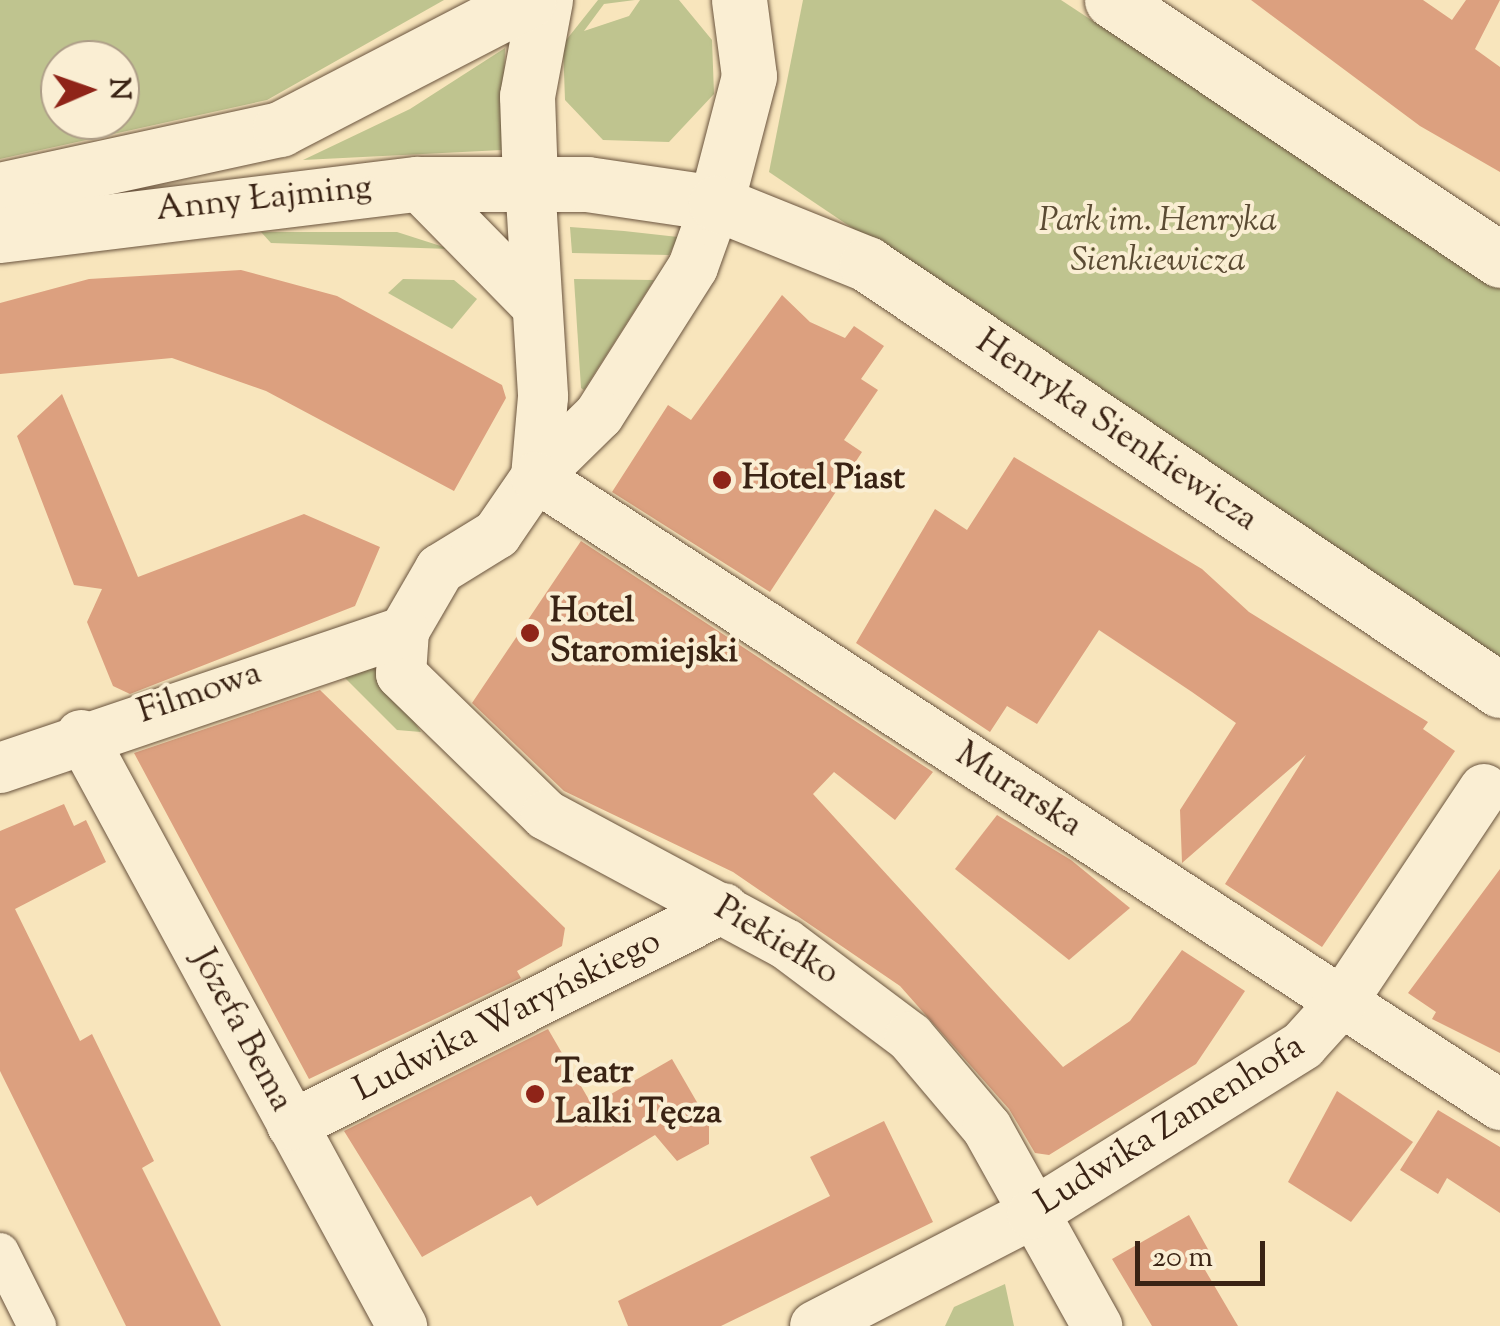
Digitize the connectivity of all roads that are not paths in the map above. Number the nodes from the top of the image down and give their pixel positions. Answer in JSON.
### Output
{"nodes":[{"id":1,"x":530,"y":0,"type":"edge"},
{"id":2,"x":545,"y":0,"type":"edge"},
{"id":3,"x":739,"y":0,"type":"edge"},
{"id":4,"x":1112,"y":0,"type":"edge"},
{"id":5,"x":530,"y":182,"type":"junction"},
{"id":6,"x":417,"y":184,"type":"junction"},
{"id":7,"x":0,"y":190,"type":"edge"},
{"id":8,"x":716,"y":204,"type":"junction"},
{"id":9,"x":0,"y":235,"type":"edge"},
{"id":10,"x":1500,"y":260,"type":"edge"},
{"id":11,"x":536,"y":305,"type":"junction"},
{"id":12,"x":536,"y":477,"type":"junction"},
{"id":13,"x":404,"y":631,"type":"junction"},
{"id":14,"x":1500,"y":690,"type":"edge"},
{"id":15,"x":81,"y":735,"type":"junction"},
{"id":16,"x":0,"y":768,"type":"edge"},
{"id":17,"x":1484,"y":789,"type":"dead end"},
{"id":18,"x":724,"y":908,"type":"junction"},
{"id":19,"x":1342,"y":1002,"type":"junction"},
{"id":20,"x":1500,"y":1105,"type":"edge"},
{"id":21,"x":292,"y":1125,"type":"junction"},
{"id":22,"x":1032,"y":1214,"type":"junction"},
{"id":23,"x":0,"y":1252,"type":"edge"},
{"id":24,"x":37,"y":1326,"type":"edge"},
{"id":25,"x":402,"y":1326,"type":"edge"},
{"id":26,"x":814,"y":1326,"type":"edge"},
{"id":27,"x":1098,"y":1326,"type":"edge"}],
"edges":[{"from":1,"to":7,"type":"main road","name":"Anny Łajming"},
{"from":2,"to":5,"type":"main road"},
{"from":3,"to":8,"type":"main road"},
{"from":4,"to":10,"type":"main road"},
{"from":5,"to":6,"type":"main road","name":"Anny Łajming"},
{"from":5,"to":8,"type":"main road","name":"Anny Łajming"},
{"from":5,"to":11,"type":"street"},
{"from":6,"to":9,"type":"main road","name":"Anny Łajming"},
{"from":6,"to":11,"type":"street"},
{"from":8,"to":12,"type":"street"},
{"from":8,"to":14,"type":"main road","name":"Henryka Sienkiewicza"},
{"from":11,"to":12,"type":"street"},
{"from":12,"to":13,"type":"street"},
{"from":12,"to":19,"type":"street","name":"Murarska"},
{"from":13,"to":15,"type":"street","name":"Filmowa"},
{"from":13,"to":18,"type":"street","name":"Piekiełko"},
{"from":15,"to":16,"type":"street","name":"Filmowa"},
{"from":15,"to":21,"type":"street","name":"Józefa Bema"},
{"from":17,"to":19,"type":"street","name":"Ludwika Zamenhofa"},
{"from":18,"to":21,"type":"street","name":"Ludwika Waryńskiego"},
{"from":18,"to":22,"type":"street","name":"Piekiełko"},
{"from":19,"to":20,"type":"street","name":"Murarska"},
{"from":19,"to":22,"type":"street","name":"Ludwika Zamenhofa"},
{"from":21,"to":25,"type":"street","name":"Józefa Bema"},
{"from":22,"to":26,"type":"street","name":"Ludwika Zamenhofa"},
{"from":22,"to":27,"type":"street","name":"Piekiełko"},
{"from":23,"to":24,"type":"street"}]}
